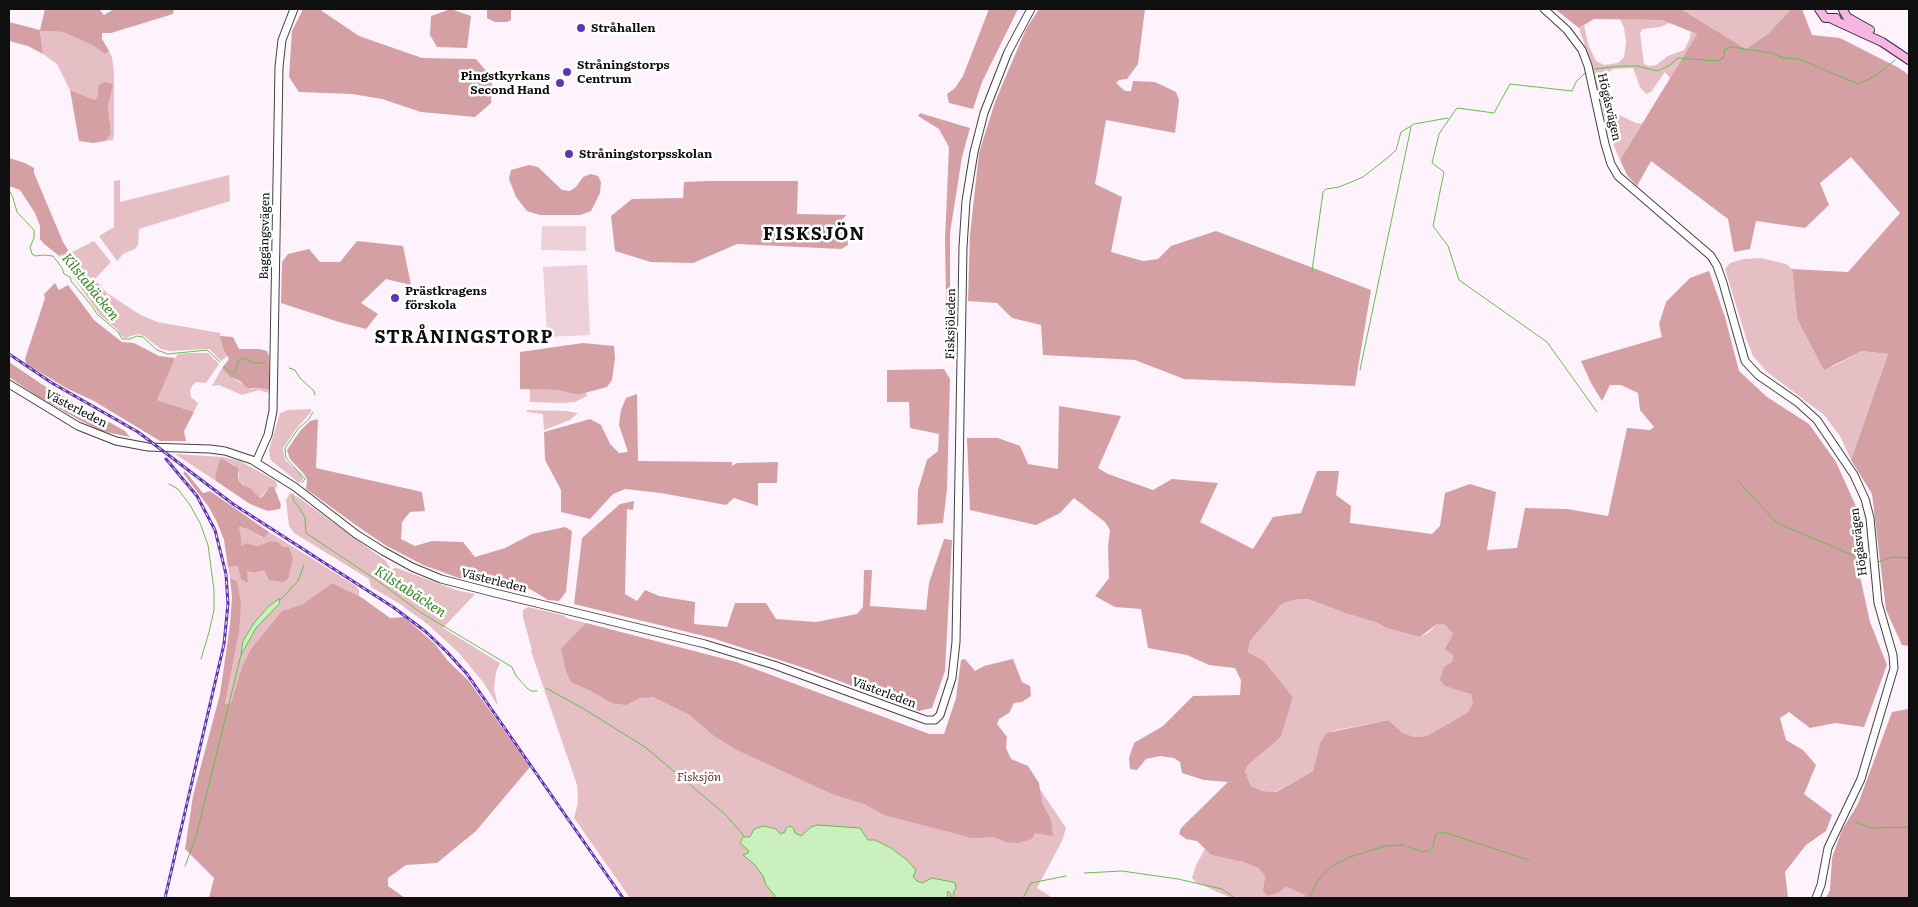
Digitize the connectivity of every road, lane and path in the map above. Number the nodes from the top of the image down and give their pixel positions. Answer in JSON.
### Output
{"nodes":[{"id":1,"x":294,"y":9,"type":"edge"},
{"id":2,"x":1031,"y":9,"type":"edge"},
{"id":3,"x":1544,"y":9,"type":"edge"},
{"id":4,"x":1819,"y":9,"type":"edge"},
{"id":5,"x":1843,"y":9,"type":"edge"},
{"id":6,"x":1832,"y":19,"type":"junction"},
{"id":7,"x":1882,"y":42,"type":"junction"},
{"id":8,"x":1909,"y":60,"type":"edge"},
{"id":9,"x":9,"y":384,"type":"edge"},
{"id":10,"x":256,"y":462,"type":"junction"},
{"id":11,"x":955,"y":651,"type":"joint"},
{"id":12,"x":1816,"y":898,"type":"edge"}],
"edges":[{"from":1,"to":10,"type":"street","name":"Baggängsvägen"},
{"from":2,"to":11,"type":"street","name":"Fisksjöleden"},
{"from":3,"to":12,"type":"street","name":"Högåsvägen"},
{"from":4,"to":6,"type":"main road"},
{"from":5,"to":6,"type":"main road"},
{"from":5,"to":7,"type":"main road"},
{"from":6,"to":7,"type":"main road"},
{"from":7,"to":8,"type":"main road"},
{"from":9,"to":10,"type":"street","name":"Västerleden"},
{"from":10,"to":11,"type":"street","name":"Västerleden"}]}
